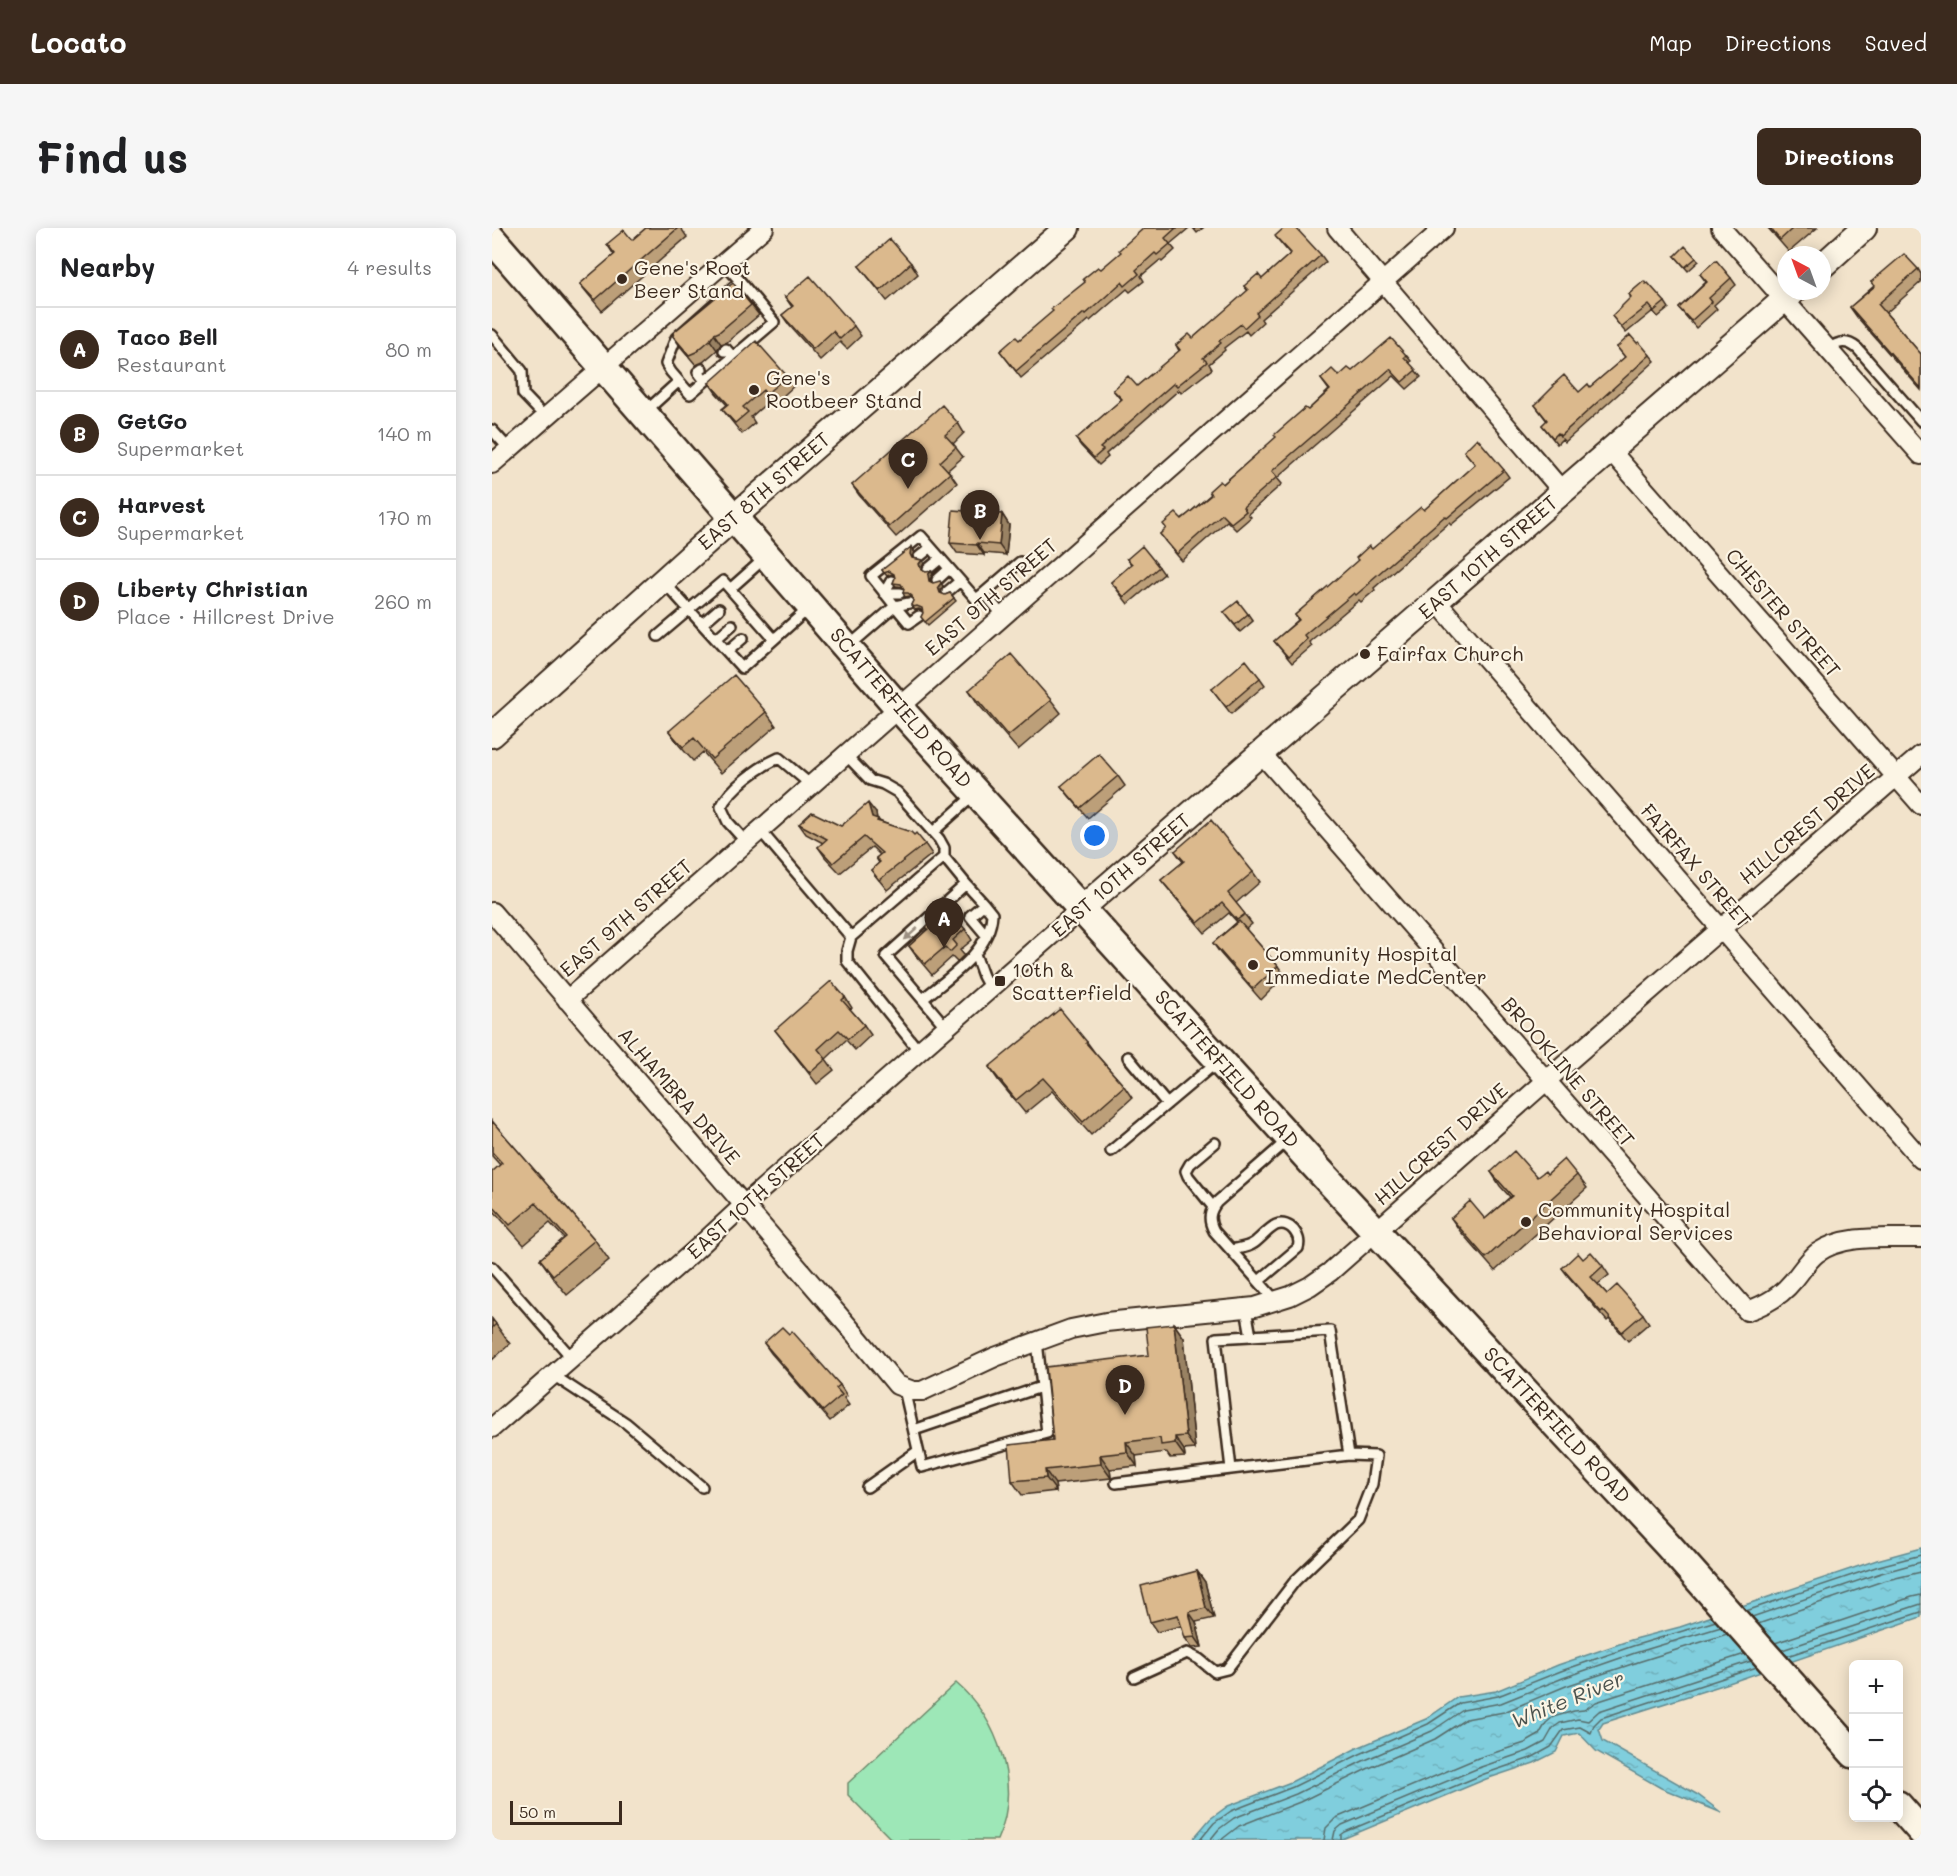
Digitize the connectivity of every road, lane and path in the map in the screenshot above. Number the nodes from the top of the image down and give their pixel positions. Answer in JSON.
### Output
{"nodes":[{"id":1,"x":764,"y":228,"type":"edge"},
{"id":2,"x":1067,"y":228,"type":"edge"},
{"id":3,"x":1337,"y":228,"type":"edge"},
{"id":4,"x":1444,"y":228,"type":"edge"},
{"id":5,"x":1721,"y":228,"type":"edge"},
{"id":6,"x":1864,"y":228,"type":"edge"},
{"id":7,"x":492,"y":239,"type":"edge"},
{"id":8,"x":1831,"y":258,"type":"edge"},
{"id":9,"x":724,"y":263,"type":"junction"},
{"id":10,"x":740,"y":281,"type":"junction"},
{"id":11,"x":1383,"y":281,"type":"junction"},
{"id":12,"x":1777,"y":282,"type":"edge"},
{"id":13,"x":1784,"y":300,"type":"edge"},
{"id":14,"x":1794,"y":300,"type":"edge"},
{"id":15,"x":492,"y":335,"type":"edge"},
{"id":16,"x":1828,"y":349,"type":"junction"},
{"id":17,"x":723,"y":351,"type":"dead end"},
{"id":18,"x":733,"y":357,"type":"junction"},
{"id":19,"x":603,"y":367,"type":"junction"},
{"id":20,"x":702,"y":369,"type":"dead end"},
{"id":21,"x":679,"y":381,"type":"junction"},
{"id":22,"x":705,"y":381,"type":"junction"},
{"id":23,"x":643,"y":413,"type":"junction"},
{"id":24,"x":545,"y":417,"type":"junction"},
{"id":25,"x":1921,"y":421,"type":"edge"},
{"id":26,"x":492,"y":430,"type":"edge"},
{"id":27,"x":509,"y":449,"type":"junction"},
{"id":28,"x":1611,"y":451,"type":"junction"},
{"id":29,"x":1921,"y":455,"type":"edge"},
{"id":30,"x":492,"y":464,"type":"edge"},
{"id":31,"x":1563,"y":492,"type":"junction"},
{"id":32,"x":734,"y":517,"type":"junction"},
{"id":33,"x":930,"y":548,"type":"junction"},
{"id":34,"x":768,"y":556,"type":"junction"},
{"id":35,"x":919,"y":557,"type":"edge"},
{"id":36,"x":940,"y":559,"type":"junction"},
{"id":37,"x":1020,"y":562,"type":"dead end"},
{"id":38,"x":928,"y":569,"type":"edge"},
{"id":39,"x":949,"y":569,"type":"junction"},
{"id":40,"x":938,"y":580,"type":"edge"},
{"id":41,"x":663,"y":581,"type":"junction"},
{"id":42,"x":891,"y":581,"type":"edge"},
{"id":43,"x":960,"y":581,"type":"junction"},
{"id":44,"x":900,"y":592,"type":"dead end"},
{"id":45,"x":947,"y":592,"type":"edge"},
{"id":46,"x":884,"y":593,"type":"junction"},
{"id":47,"x":984,"y":593,"type":"junction"},
{"id":48,"x":732,"y":594,"type":"junction"},
{"id":49,"x":1437,"y":602,"type":"junction"},
{"id":50,"x":909,"y":603,"type":"edge"},
{"id":51,"x":812,"y":606,"type":"junction"},
{"id":52,"x":895,"y":606,"type":"junction"},
{"id":53,"x":690,"y":608,"type":"junction"},
{"id":54,"x":719,"y":609,"type":"dead end"},
{"id":55,"x":919,"y":616,"type":"edge"},
{"id":56,"x":1003,"y":616,"type":"junction"},
{"id":57,"x":703,"y":623,"type":"junction"},
{"id":58,"x":732,"y":625,"type":"dead end"},
{"id":59,"x":658,"y":636,"type":"dead end"},
{"id":60,"x":717,"y":638,"type":"junction"},
{"id":61,"x":743,"y":638,"type":"dead end"},
{"id":62,"x":774,"y":639,"type":"junction"},
{"id":63,"x":848,"y":647,"type":"junction"},
{"id":64,"x":728,"y":651,"type":"junction"},
{"id":65,"x":899,"y":708,"type":"junction"},
{"id":66,"x":492,"y":735,"type":"edge"},
{"id":67,"x":1261,"y":753,"type":"junction"},
{"id":68,"x":846,"y":754,"type":"junction"},
{"id":69,"x":1921,"y":755,"type":"edge"},
{"id":70,"x":1896,"y":777,"type":"junction"},
{"id":71,"x":811,"y":785,"type":"junction"},
{"id":72,"x":976,"y":793,"type":"junction"},
{"id":73,"x":1921,"y":805,"type":"edge"},
{"id":74,"x":760,"y":830,"type":"junction"},
{"id":75,"x":933,"y":832,"type":"junction"},
{"id":76,"x":746,"y":843,"type":"junction"},
{"id":77,"x":944,"y":857,"type":"junction"},
{"id":78,"x":966,"y":884,"type":"junction"},
{"id":79,"x":984,"y":904,"type":"junction"},
{"id":80,"x":1081,"y":909,"type":"junction"},
{"id":81,"x":492,"y":912,"type":"edge"},
{"id":82,"x":1721,"y":929,"type":"junction"},
{"id":83,"x":986,"y":935,"type":"junction"},
{"id":84,"x":851,"y":937,"type":"junction"},
{"id":85,"x":975,"y":954,"type":"junction"},
{"id":86,"x":990,"y":989,"type":"junction"},
{"id":87,"x":923,"y":999,"type":"junction"},
{"id":88,"x":567,"y":1000,"type":"junction"},
{"id":89,"x":946,"y":1027,"type":"junction"},
{"id":90,"x":919,"y":1051,"type":"junction"},
{"id":91,"x":1128,"y":1057,"type":"dead end"},
{"id":92,"x":1219,"y":1060,"type":"junction"},
{"id":93,"x":1546,"y":1081,"type":"junction"},
{"id":94,"x":1167,"y":1104,"type":"junction"},
{"id":95,"x":1290,"y":1138,"type":"junction"},
{"id":96,"x":1215,"y":1143,"type":"dead end"},
{"id":97,"x":1111,"y":1151,"type":"dead end"},
{"id":98,"x":1921,"y":1159,"type":"edge"},
{"id":99,"x":744,"y":1205,"type":"junction"},
{"id":100,"x":1213,"y":1207,"type":"junction"},
{"id":101,"x":1376,"y":1231,"type":"junction"},
{"id":102,"x":1921,"y":1238,"type":"edge"},
{"id":103,"x":1231,"y":1250,"type":"junction"},
{"id":104,"x":492,"y":1267,"type":"edge"},
{"id":105,"x":1258,"y":1281,"type":"junction"},
{"id":106,"x":1276,"y":1301,"type":"junction"},
{"id":107,"x":1246,"y":1309,"type":"junction"},
{"id":108,"x":1251,"y":1336,"type":"junction"},
{"id":109,"x":1037,"y":1341,"type":"junction"},
{"id":110,"x":572,"y":1358,"type":"junction"},
{"id":111,"x":553,"y":1375,"type":"junction"},
{"id":112,"x":1041,"y":1387,"type":"junction"},
{"id":113,"x":904,"y":1389,"type":"junction"},
{"id":114,"x":492,"y":1428,"type":"edge"},
{"id":115,"x":914,"y":1430,"type":"junction"},
{"id":116,"x":918,"y":1451,"type":"junction"},
{"id":117,"x":1349,"y":1455,"type":"junction"},
{"id":118,"x":1231,"y":1469,"type":"junction"},
{"id":119,"x":1116,"y":1483,"type":"dead end"},
{"id":120,"x":702,"y":1487,"type":"dead end"},
{"id":121,"x":867,"y":1487,"type":"dead end"},
{"id":122,"x":1134,"y":1677,"type":"dead end"},
{"id":123,"x":1849,"y":1748,"type":"edge"},
{"id":124,"x":1903,"y":1810,"type":"edge"},
{"id":125,"x":1921,"y":1830,"type":"edge"}],
"edges":[{"from":1,"to":9,"type":"street"},
{"from":2,"to":32,"type":"street","name":"EAST 8TH STREET"},
{"from":3,"to":11,"type":"street"},
{"from":4,"to":11,"type":"street","name":"EAST 9TH STREET"},
{"from":5,"to":12,"type":"street"},
{"from":6,"to":8,"type":"street"},
{"from":7,"to":19,"type":"main road","name":"SCATTERFIELD ROAD"},
{"from":9,"to":10,"type":"lane"},
{"from":9,"to":19,"type":"street"},
{"from":10,"to":18,"type":"lane"},
{"from":10,"to":21,"type":"lane"},
{"from":11,"to":31,"type":"street"},
{"from":11,"to":56,"type":"street","name":"EAST 9TH STREET"},
{"from":13,"to":28,"type":"street"},
{"from":14,"to":16,"type":"street"},
{"from":15,"to":24,"type":"lane"},
{"from":16,"to":25,"type":"lane"},
{"from":16,"to":29,"type":"street"},
{"from":17,"to":18,"type":"lane"},
{"from":18,"to":22,"type":"lane"},
{"from":19,"to":23,"type":"main road","name":"SCATTERFIELD ROAD"},
{"from":19,"to":24,"type":"street"},
{"from":20,"to":22,"type":"lane"},
{"from":21,"to":22,"type":"lane"},
{"from":21,"to":23,"type":"lane"},
{"from":23,"to":32,"type":"main road","name":"SCATTERFIELD ROAD"},
{"from":24,"to":27,"type":"street"},
{"from":26,"to":27,"type":"lane"},
{"from":27,"to":30,"type":"street"},
{"from":28,"to":31,"type":"street","name":"EAST 10TH STREET"},
{"from":28,"to":70,"type":"street","name":"CHESTER STREET"},
{"from":31,"to":49,"type":"street","name":"EAST 10TH STREET"},
{"from":32,"to":34,"type":"main road","name":"SCATTERFIELD ROAD"},
{"from":32,"to":41,"type":"street","name":"EAST 8TH STREET"},
{"from":33,"to":35,"type":"lane"},
{"from":33,"to":36,"type":"lane"},
{"from":33,"to":46,"type":"lane"},
{"from":34,"to":48,"type":"lane"},
{"from":34,"to":51,"type":"main road","name":"SCATTERFIELD ROAD"},
{"from":36,"to":38,"type":"lane"},
{"from":36,"to":39,"type":"lane"},
{"from":37,"to":47,"type":"lane"},
{"from":39,"to":40,"type":"lane"},
{"from":39,"to":43,"type":"lane"},
{"from":41,"to":53,"type":"lane"},
{"from":41,"to":66,"type":"street","name":"EAST 8TH STREET"},
{"from":42,"to":46,"type":"lane"},
{"from":43,"to":45,"type":"lane"},
{"from":43,"to":47,"type":"lane"},
{"from":44,"to":46,"type":"lane"},
{"from":46,"to":52,"type":"lane"},
{"from":47,"to":56,"type":"lane"},
{"from":48,"to":53,"type":"lane"},
{"from":48,"to":62,"type":"lane"},
{"from":49,"to":67,"type":"street","name":"EAST 10TH STREET"},
{"from":49,"to":82,"type":"street","name":"FAIRFAX STREET"},
{"from":50,"to":52,"type":"lane"},
{"from":51,"to":62,"type":"lane"},
{"from":51,"to":63,"type":"main road","name":"SCATTERFIELD ROAD"},
{"from":52,"to":55,"type":"lane"},
{"from":52,"to":63,"type":"lane"},
{"from":53,"to":57,"type":"lane"},
{"from":53,"to":59,"type":"lane"},
{"from":54,"to":57,"type":"lane"},
{"from":56,"to":65,"type":"street","name":"EAST 9TH STREET"},
{"from":57,"to":60,"type":"lane"},
{"from":58,"to":60,"type":"lane"},
{"from":60,"to":64,"type":"lane"},
{"from":61,"to":64,"type":"lane"},
{"from":62,"to":64,"type":"lane"},
{"from":63,"to":65,"type":"main road","name":"SCATTERFIELD ROAD"},
{"from":65,"to":68,"type":"street","name":"EAST 9TH STREET"},
{"from":65,"to":72,"type":"main road","name":"SCATTERFIELD ROAD"},
{"from":67,"to":80,"type":"street","name":"EAST 10TH STREET"},
{"from":67,"to":93,"type":"street","name":"BROOKLINE STREET"},
{"from":68,"to":71,"type":"street","name":"EAST 9TH STREET"},
{"from":68,"to":75,"type":"lane"},
{"from":69,"to":70,"type":"street","name":"HILLCREST DRIVE"},
{"from":70,"to":73,"type":"street","name":"CHESTER STREET"},
{"from":70,"to":82,"type":"street","name":"HILLCREST DRIVE"},
{"from":71,"to":74,"type":"street","name":"EAST 9TH STREET"},
{"from":71,"to":76,"type":"lane"},
{"from":72,"to":75,"type":"lane"},
{"from":72,"to":80,"type":"main road","name":"SCATTERFIELD ROAD"},
{"from":74,"to":76,"type":"street","name":"EAST 9TH STREET"},
{"from":74,"to":84,"type":"lane"},
{"from":75,"to":77,"type":"lane"},
{"from":76,"to":88,"type":"street","name":"EAST 9TH STREET"},
{"from":77,"to":78,"type":"lane"},
{"from":77,"to":84,"type":"lane"},
{"from":78,"to":79,"type":"lane"},
{"from":78,"to":87,"type":"lane","one_way":true},
{"from":79,"to":83,"type":"lane"},
{"from":79,"to":83,"type":"lane"},
{"from":80,"to":86,"type":"street","name":"EAST 10TH STREET"},
{"from":80,"to":92,"type":"main road","name":"SCATTERFIELD ROAD"},
{"from":81,"to":88,"type":"street","name":"ALHAMBRA DRIVE"},
{"from":82,"to":93,"type":"street","name":"HILLCREST DRIVE"},
{"from":82,"to":98,"type":"street","name":"FAIRFAX STREET"},
{"from":83,"to":85,"type":"lane"},
{"from":84,"to":90,"type":"lane"},
{"from":85,"to":86,"type":"lane"},
{"from":85,"to":87,"type":"lane"},
{"from":86,"to":89,"type":"street","name":"EAST 10TH STREET"},
{"from":87,"to":89,"type":"lane"},
{"from":88,"to":99,"type":"street","name":"ALHAMBRA DRIVE"},
{"from":89,"to":90,"type":"street","name":"EAST 10TH STREET"},
{"from":90,"to":99,"type":"street","name":"EAST 10TH STREET"},
{"from":91,"to":94,"type":"lane"},
{"from":92,"to":94,"type":"lane"},
{"from":92,"to":95,"type":"main road","name":"SCATTERFIELD ROAD"},
{"from":93,"to":101,"type":"street","name":"HILLCREST DRIVE"},
{"from":93,"to":102,"type":"street","name":"BROOKLINE STREET"},
{"from":94,"to":97,"type":"lane"},
{"from":95,"to":100,"type":"lane"},
{"from":95,"to":101,"type":"main road","name":"SCATTERFIELD ROAD"},
{"from":96,"to":100,"type":"lane"},
{"from":99,"to":110,"type":"street","name":"EAST 10TH STREET"},
{"from":99,"to":113,"type":"street","name":"ALHAMBRA DRIVE"},
{"from":100,"to":103,"type":"lane"},
{"from":101,"to":106,"type":"street","name":"HILLCREST DRIVE"},
{"from":101,"to":123,"type":"main road","name":"SCATTERFIELD ROAD"},
{"from":103,"to":105,"type":"lane"},
{"from":103,"to":105,"type":"lane"},
{"from":104,"to":110,"type":"lane"},
{"from":105,"to":106,"type":"lane"},
{"from":106,"to":107,"type":"street","name":"HILLCREST DRIVE"},
{"from":107,"to":108,"type":"lane"},
{"from":107,"to":109,"type":"street","name":"HILLCREST DRIVE"},
{"from":108,"to":117,"type":"lane"},
{"from":108,"to":118,"type":"lane"},
{"from":109,"to":112,"type":"lane"},
{"from":109,"to":113,"type":"street","name":"HILLCREST DRIVE"},
{"from":110,"to":111,"type":"street","name":"EAST 10TH STREET"},
{"from":111,"to":114,"type":"street","name":"EAST 10TH STREET"},
{"from":111,"to":120,"type":"lane"},
{"from":112,"to":115,"type":"lane"},
{"from":112,"to":116,"type":"lane"},
{"from":113,"to":115,"type":"lane"},
{"from":115,"to":116,"type":"lane"},
{"from":116,"to":121,"type":"lane"},
{"from":117,"to":118,"type":"lane"},
{"from":117,"to":122,"type":"lane"},
{"from":118,"to":119,"type":"lane"},
{"from":124,"to":125,"type":"main road"}]}
